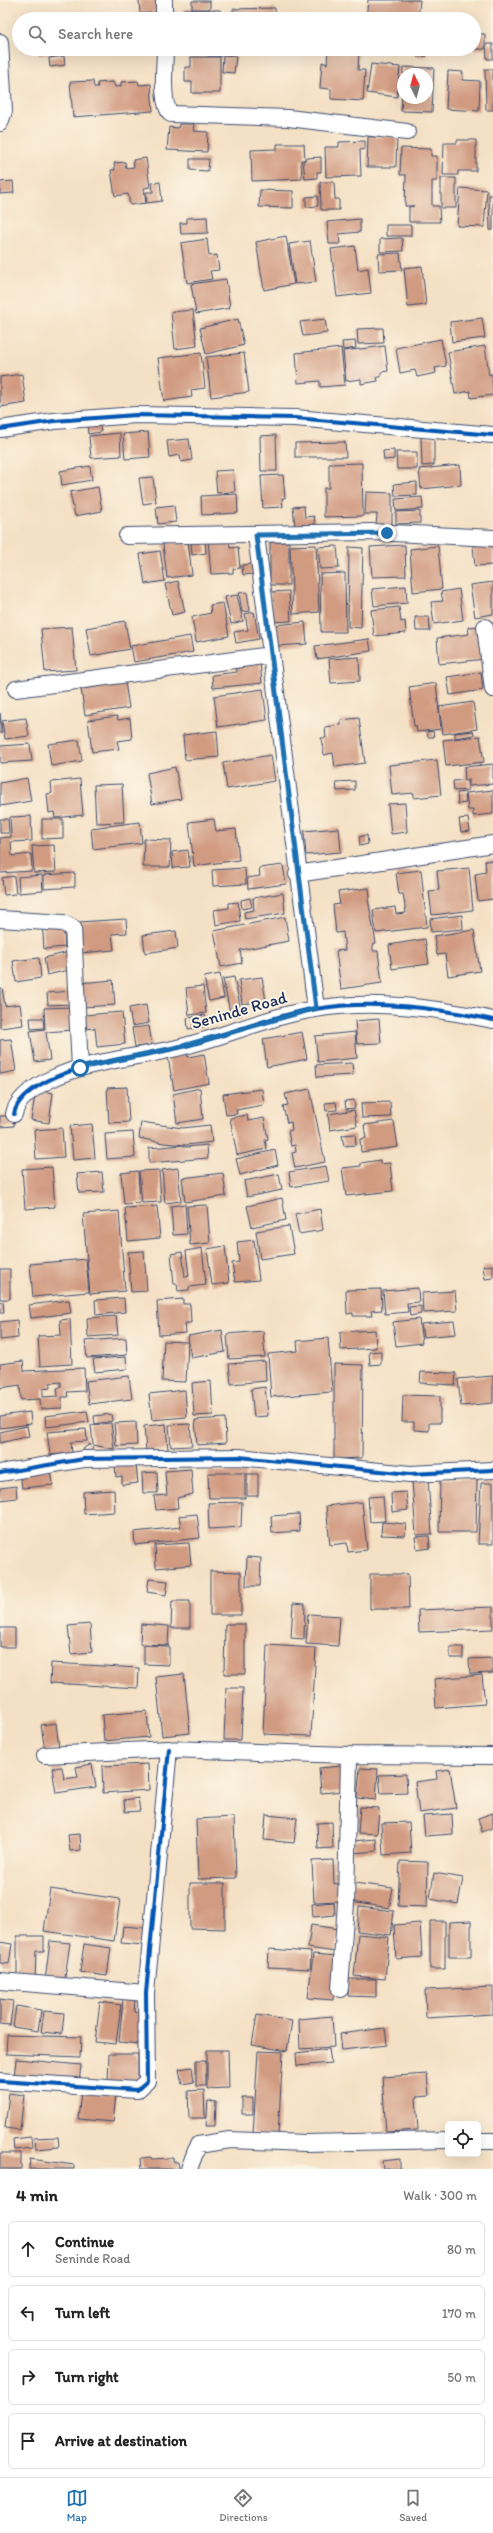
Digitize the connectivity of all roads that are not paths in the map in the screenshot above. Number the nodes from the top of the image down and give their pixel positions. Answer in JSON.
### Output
{"nodes":[{"id":1,"x":164,"y":0,"type":"edge"},
{"id":2,"x":164,"y":12,"type":"edge"},
{"id":3,"x":0,"y":42,"type":"edge"},
{"id":4,"x":164,"y":56,"type":"edge"},
{"id":5,"x":0,"y":123,"type":"edge"},
{"id":6,"x":407,"y":132,"type":"dead end"},
{"id":7,"x":0,"y":429,"type":"edge"},
{"id":8,"x":493,"y":435,"type":"edge"},
{"id":9,"x":256,"y":535,"type":"junction"},
{"id":10,"x":127,"y":536,"type":"dead end"},
{"id":11,"x":493,"y":538,"type":"edge"},
{"id":12,"x":485,"y":627,"type":"dead end"},
{"id":13,"x":271,"y":656,"type":"junction"},
{"id":14,"x":16,"y":689,"type":"dead end"},
{"id":15,"x":493,"y":689,"type":"edge"},
{"id":16,"x":493,"y":844,"type":"edge"},
{"id":17,"x":297,"y":874,"type":"junction"},
{"id":18,"x":0,"y":919,"type":"edge"},
{"id":19,"x":316,"y":1008,"type":"junction"},
{"id":20,"x":493,"y":1020,"type":"edge"},
{"id":21,"x":80,"y":1068,"type":"junction"},
{"id":22,"x":14,"y":1114,"type":"dead end"},
{"id":23,"x":493,"y":1470,"type":"edge"},
{"id":24,"x":0,"y":1473,"type":"edge"},
{"id":25,"x":169,"y":1749,"type":"junction"},
{"id":26,"x":45,"y":1755,"type":"dead end"},
{"id":27,"x":350,"y":1755,"type":"junction"},
{"id":28,"x":493,"y":1756,"type":"edge"},
{"id":29,"x":0,"y":1981,"type":"edge"},
{"id":30,"x":340,"y":1989,"type":"dead end"},
{"id":31,"x":146,"y":1993,"type":"junction"},
{"id":32,"x":0,"y":2081,"type":"edge"},
{"id":33,"x":445,"y":2140,"type":"edge"},
{"id":34,"x":481,"y":2141,"type":"edge"},
{"id":35,"x":493,"y":2141,"type":"edge"},
{"id":36,"x":189,"y":2169,"type":"edge"}],
"edges":[{"from":1,"to":2,"type":"street"},
{"from":3,"to":5,"type":"street"},
{"from":4,"to":6,"type":"street"},
{"from":7,"to":8,"type":"street"},
{"from":9,"to":10,"type":"street"},
{"from":9,"to":11,"type":"street"},
{"from":9,"to":13,"type":"street"},
{"from":12,"to":15,"type":"street"},
{"from":13,"to":14,"type":"street"},
{"from":13,"to":17,"type":"street"},
{"from":16,"to":17,"type":"street"},
{"from":17,"to":19,"type":"street"},
{"from":18,"to":21,"type":"street"},
{"from":19,"to":20,"type":"street","name":"Seninde Road"},
{"from":19,"to":21,"type":"street","name":"Seninde Road"},
{"from":21,"to":22,"type":"street","name":"Seninde Road"},
{"from":23,"to":24,"type":"street"},
{"from":25,"to":26,"type":"street"},
{"from":25,"to":27,"type":"street"},
{"from":25,"to":31,"type":"street"},
{"from":27,"to":28,"type":"street"},
{"from":27,"to":30,"type":"street"},
{"from":29,"to":31,"type":"street"},
{"from":31,"to":32,"type":"street"},
{"from":33,"to":36,"type":"street"},
{"from":34,"to":35,"type":"street"}]}
